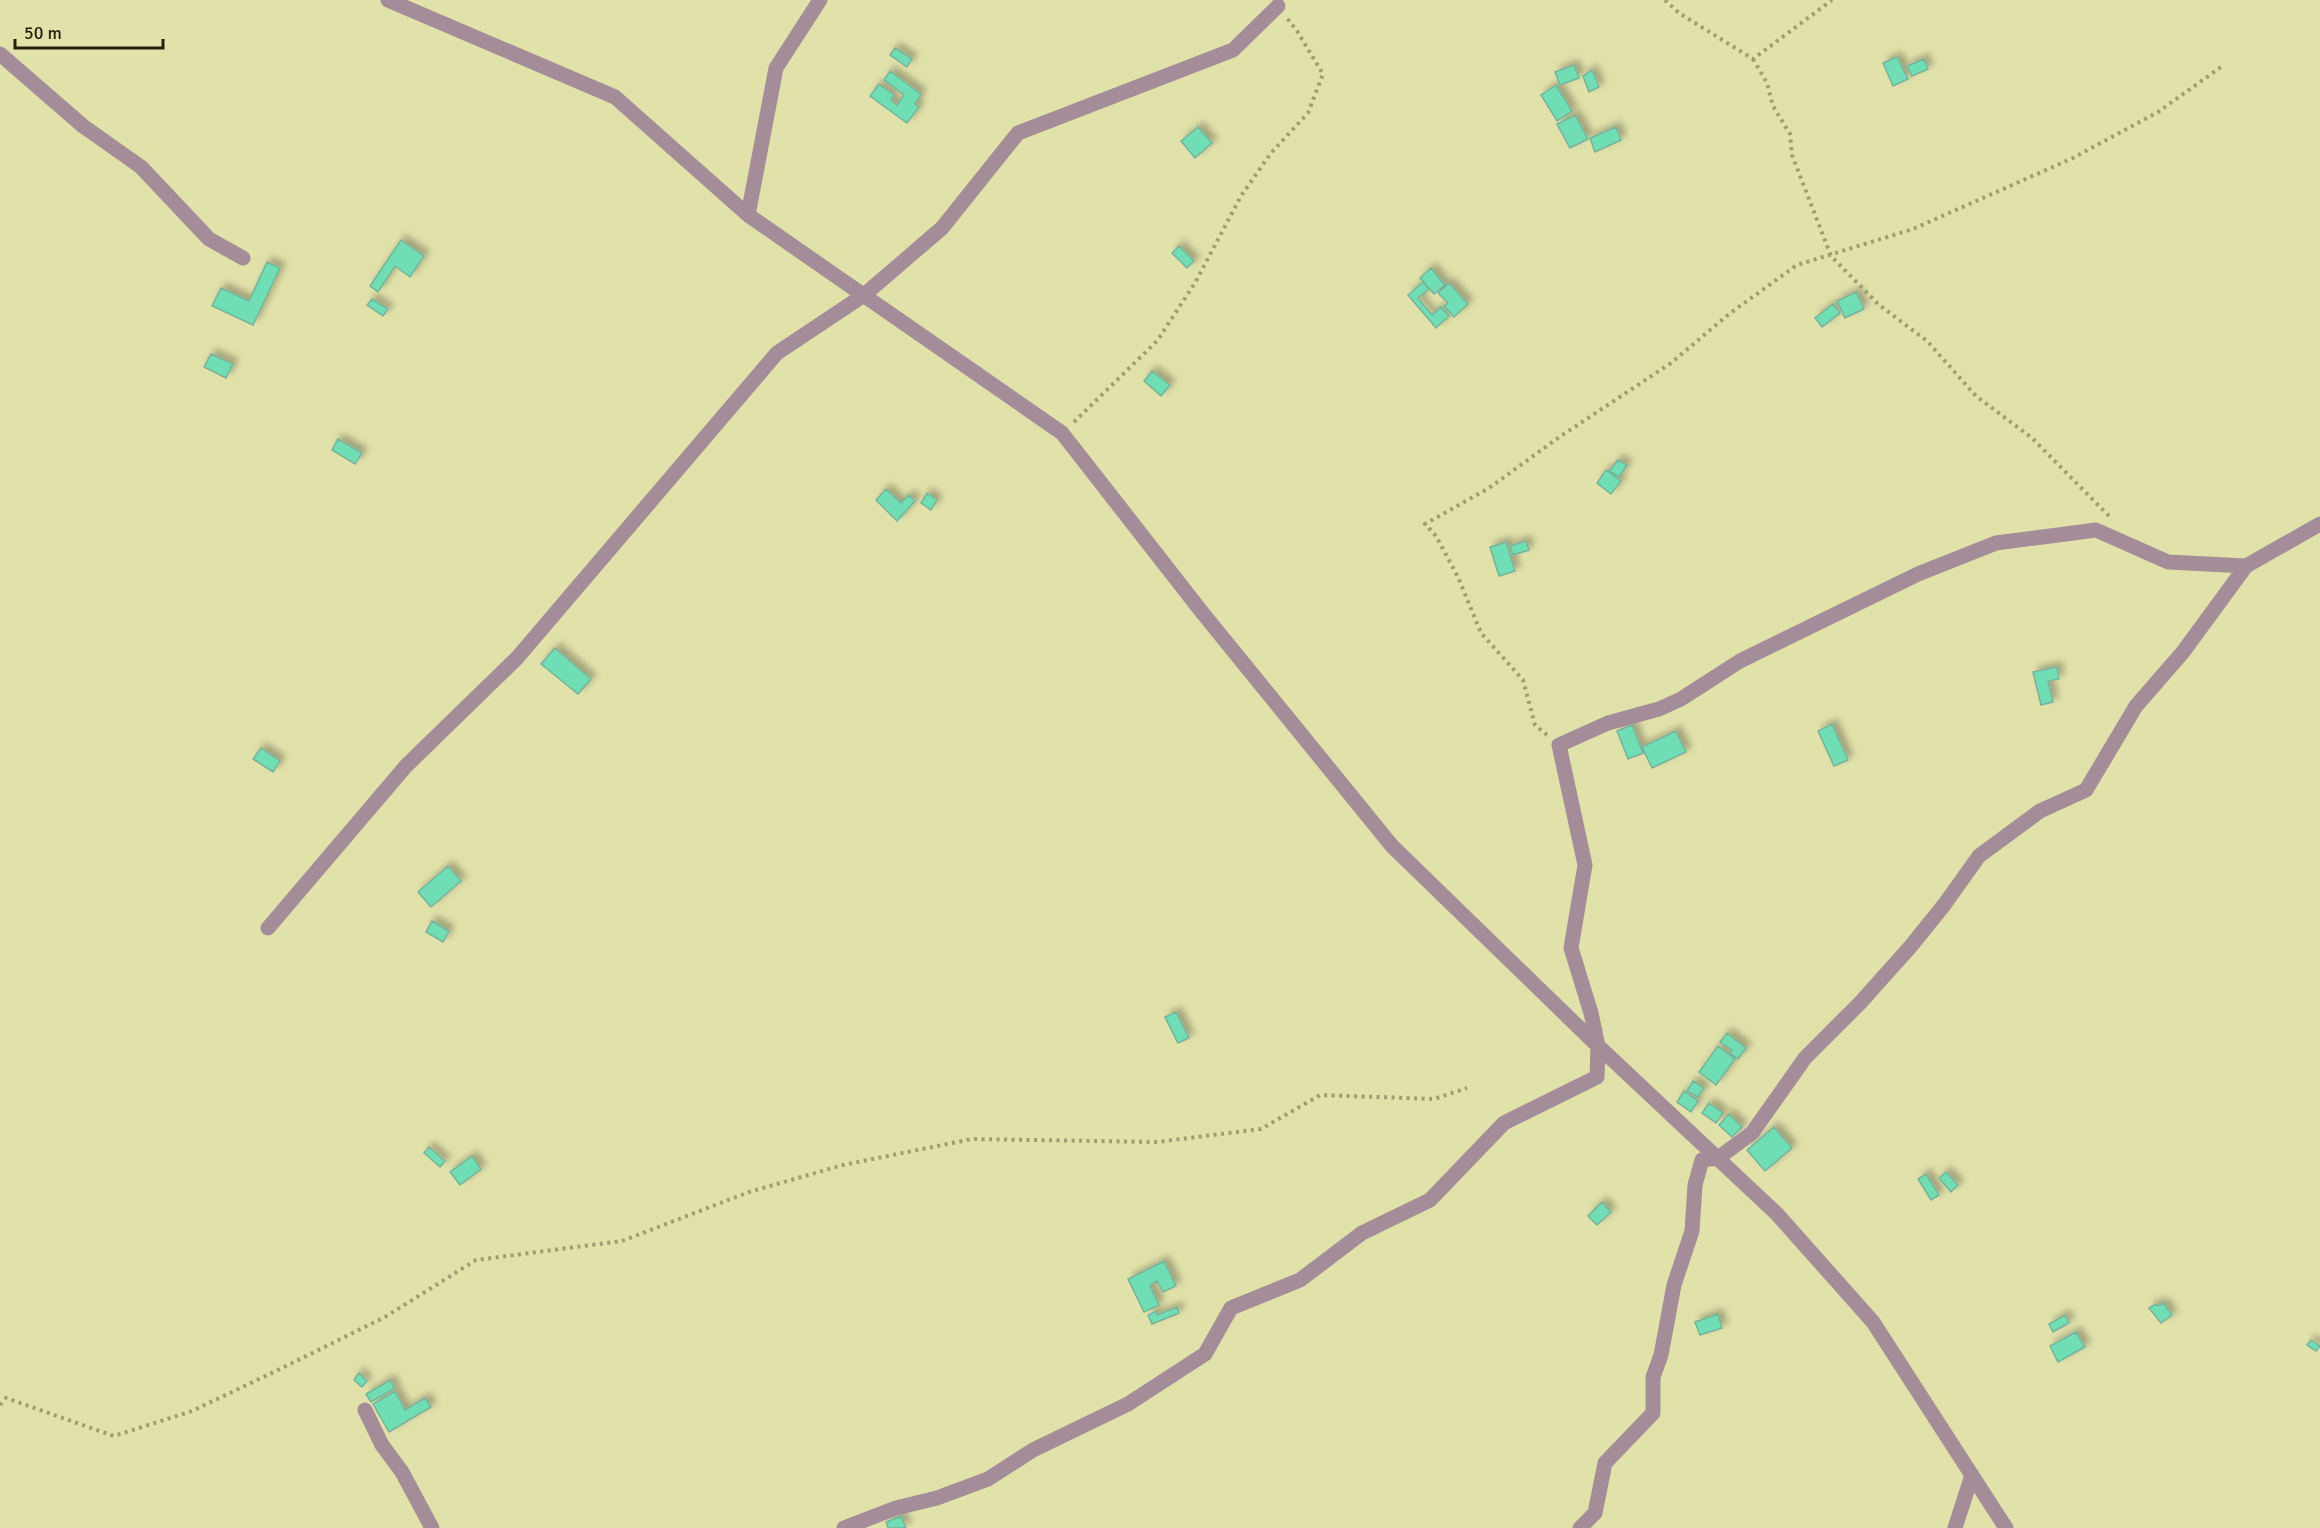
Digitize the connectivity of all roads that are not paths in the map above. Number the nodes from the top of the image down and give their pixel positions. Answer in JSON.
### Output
{"nodes":[{"id":1,"x":388,"y":0,"type":"edge"},
{"id":2,"x":820,"y":0,"type":"edge"},
{"id":3,"x":1278,"y":6,"type":"road end"},
{"id":4,"x":0,"y":54,"type":"edge"},
{"id":5,"x":748,"y":215,"type":"junction"},
{"id":6,"x":243,"y":258,"type":"dead end"},
{"id":7,"x":864,"y":295,"type":"junction"},
{"id":8,"x":2320,"y":524,"type":"edge"},
{"id":9,"x":2246,"y":566,"type":"junction"},
{"id":10,"x":268,"y":928,"type":"dead end"},
{"id":11,"x":1598,"y":1046,"type":"junction"},
{"id":12,"x":1718,"y":1158,"type":"junction"},
{"id":13,"x":365,"y":1410,"type":"dead end"},
{"id":14,"x":1972,"y":1475,"type":"junction"},
{"id":15,"x":432,"y":1528,"type":"edge"},
{"id":16,"x":844,"y":1528,"type":"edge"},
{"id":17,"x":1580,"y":1528,"type":"edge"},
{"id":18,"x":1955,"y":1528,"type":"edge"},
{"id":19,"x":2006,"y":1528,"type":"edge"}],
"edges":[{"from":1,"to":5,"type":"street"},
{"from":2,"to":5,"type":"street"},
{"from":3,"to":7,"type":"street"},
{"from":4,"to":6,"type":"street"},
{"from":5,"to":7,"type":"street"},
{"from":7,"to":10,"type":"street"},
{"from":7,"to":11,"type":"street"},
{"from":8,"to":9,"type":"street"},
{"from":9,"to":11,"type":"street"},
{"from":9,"to":12,"type":"street"},
{"from":11,"to":12,"type":"street"},
{"from":11,"to":16,"type":"street"},
{"from":12,"to":14,"type":"street"},
{"from":12,"to":17,"type":"street"},
{"from":13,"to":15,"type":"street"},
{"from":14,"to":18,"type":"street"},
{"from":14,"to":19,"type":"street"}]}
